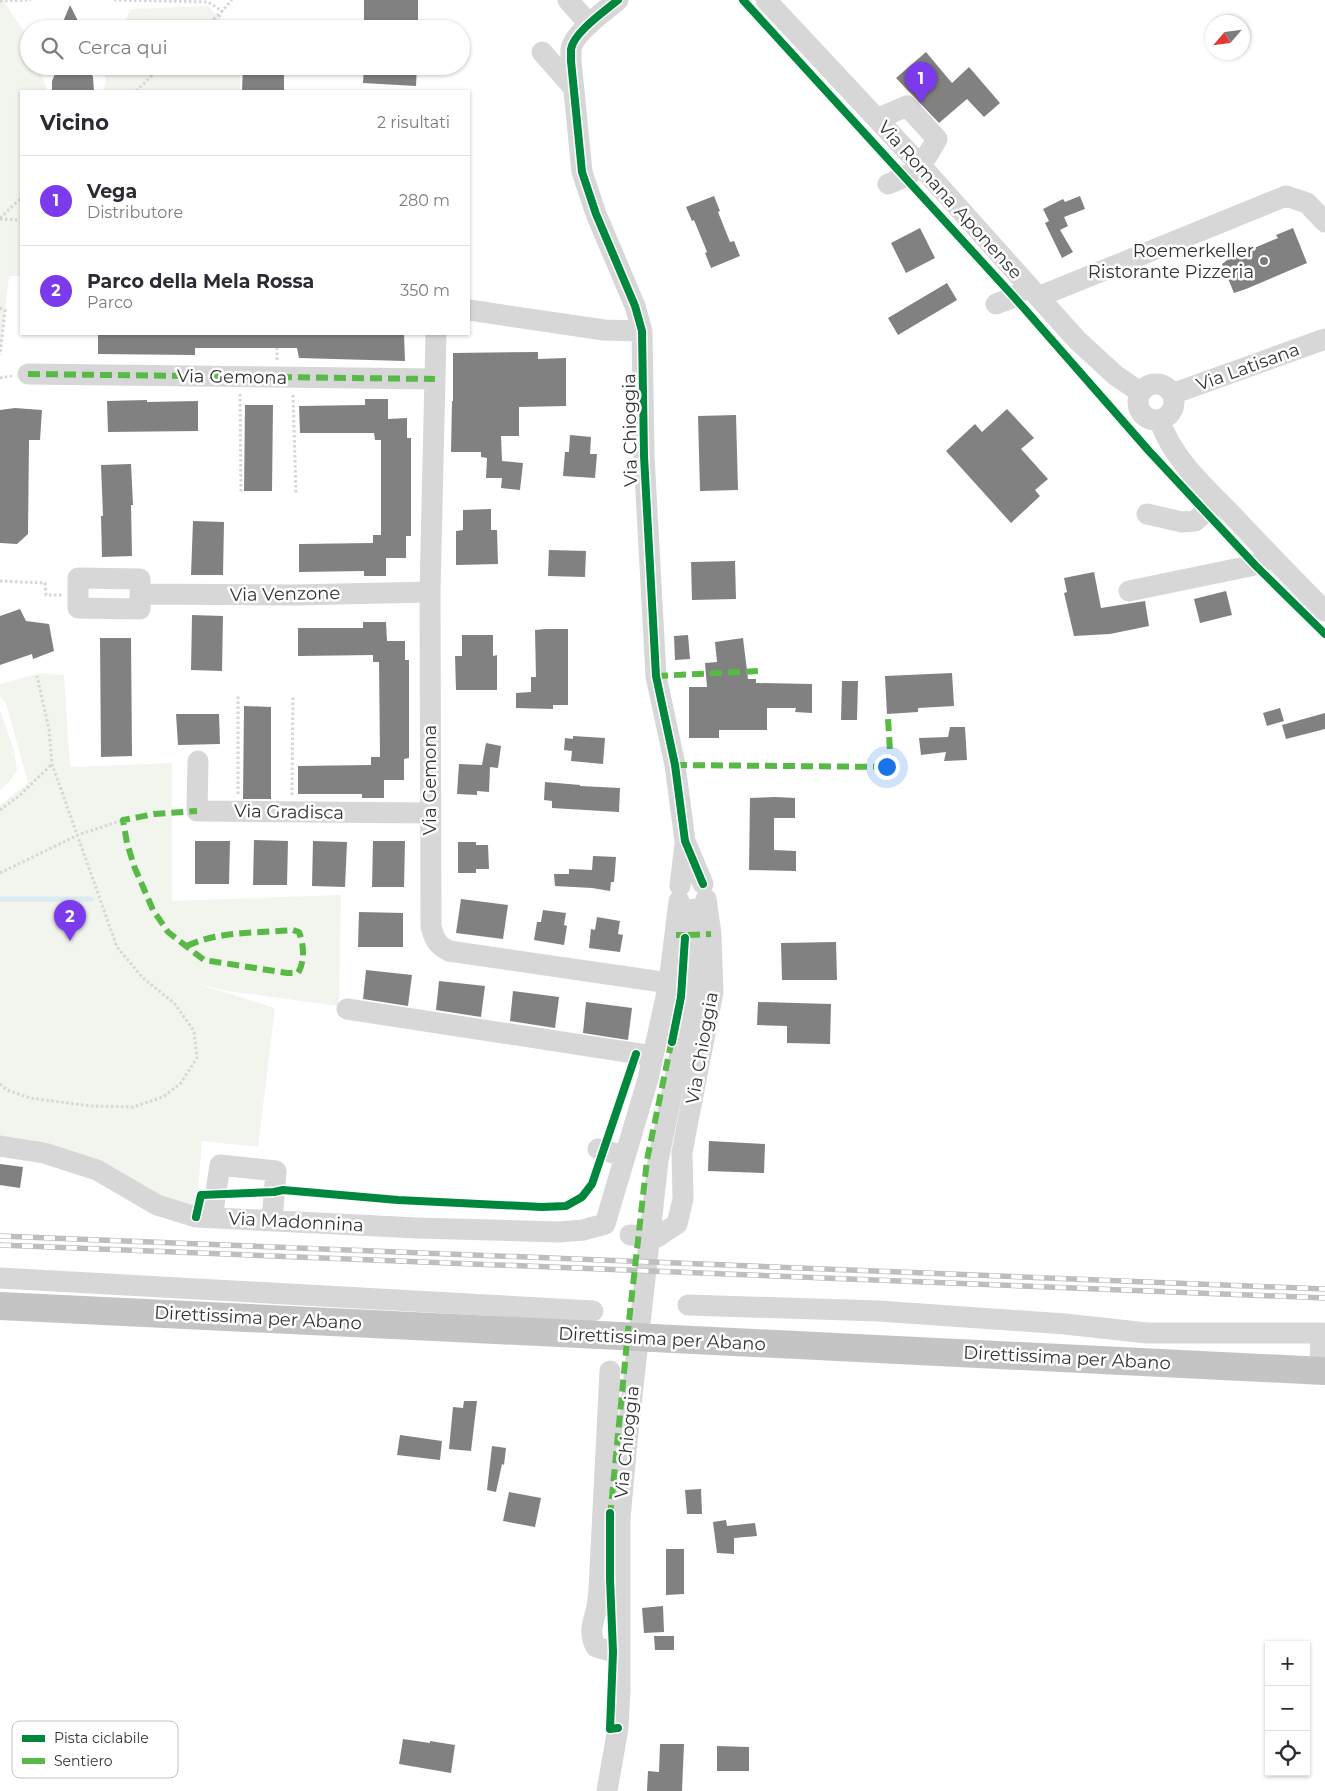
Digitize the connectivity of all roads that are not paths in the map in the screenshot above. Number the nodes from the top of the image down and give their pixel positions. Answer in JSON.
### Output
{"nodes":[{"id":1,"x":568,"y":0,"type":"edge"},
{"id":2,"x":618,"y":0,"type":"edge"},
{"id":3,"x":766,"y":0,"type":"edge"},
{"id":4,"x":590,"y":24,"type":"junction"},
{"id":5,"x":542,"y":52,"type":"dead end"},
{"id":6,"x":573,"y":86,"type":"junction"},
{"id":7,"x":877,"y":119,"type":"junction"},
{"id":8,"x":921,"y":166,"type":"junction"},
{"id":9,"x":888,"y":184,"type":"dead end"},
{"id":10,"x":1325,"y":222,"type":"edge"},
{"id":11,"x":1033,"y":291,"type":"junction"},
{"id":12,"x":996,"y":304,"type":"dead end"},
{"id":13,"x":470,"y":310,"type":"edge"},
{"id":14,"x":642,"y":332,"type":"junction"},
{"id":15,"x":436,"y":335,"type":"edge"},
{"id":16,"x":1325,"y":339,"type":"edge"},
{"id":17,"x":28,"y":374,"type":"dead end"},
{"id":18,"x":435,"y":379,"type":"junction"},
{"id":19,"x":1140,"y":392,"type":"junction"},
{"id":20,"x":1172,"y":394,"type":"junction"},
{"id":21,"x":1159,"y":420,"type":"junction"},
{"id":22,"x":1218,"y":501,"type":"junction"},
{"id":23,"x":1147,"y":514,"type":"dead end"},
{"id":24,"x":1272,"y":557,"type":"junction"},
{"id":25,"x":1130,"y":591,"type":"dead end"},
{"id":26,"x":430,"y":592,"type":"junction"},
{"id":27,"x":140,"y":594,"type":"junction"},
{"id":28,"x":1325,"y":611,"type":"edge"},
{"id":29,"x":198,"y":761,"type":"dead end"},
{"id":30,"x":430,"y":813,"type":"junction"},
{"id":31,"x":692,"y":896,"type":"junction"},
{"id":32,"x":669,"y":983,"type":"junction"},
{"id":33,"x":347,"y":1009,"type":"dead end"},
{"id":34,"x":653,"y":1056,"type":"junction"},
{"id":35,"x":0,"y":1146,"type":"edge"},
{"id":36,"x":598,"y":1149,"type":"dead end"},
{"id":37,"x":625,"y":1156,"type":"junction"},
{"id":38,"x":212,"y":1218,"type":"junction"},
{"id":39,"x":272,"y":1221,"type":"junction"},
{"id":40,"x":605,"y":1224,"type":"junction"},
{"id":41,"x":0,"y":1278,"type":"edge"},
{"id":42,"x":688,"y":1305,"type":"dead end"},
{"id":43,"x":0,"y":1306,"type":"edge"},
{"id":44,"x":593,"y":1311,"type":"dead end"},
{"id":45,"x":1323,"y":1370,"type":"edge"},
{"id":46,"x":610,"y":1371,"type":"dead end"},
{"id":47,"x":619,"y":1649,"type":"junction"},
{"id":48,"x":607,"y":1791,"type":"edge"}],
"edges":[{"from":1,"to":4,"type":"street"},
{"from":2,"to":4,"type":"street","name":"Via Chioggia"},
{"from":3,"to":7,"type":"street","name":"Via Romana Aponense"},
{"from":4,"to":6,"type":"street","name":"Via Chioggia"},
{"from":5,"to":6,"type":"street"},
{"from":6,"to":14,"type":"street","name":"Via Chioggia"},
{"from":7,"to":8,"type":"street","name":"Via Romana Aponense"},
{"from":7,"to":8,"type":"street"},
{"from":8,"to":9,"type":"street"},
{"from":8,"to":11,"type":"street","name":"Via Romana Aponense"},
{"from":10,"to":11,"type":"street"},
{"from":11,"to":12,"type":"street"},
{"from":11,"to":19,"type":"street","name":"Via Romana Aponense"},
{"from":13,"to":14,"type":"street"},
{"from":14,"to":31,"type":"street","name":"Via Chioggia"},
{"from":15,"to":18,"type":"street","name":"Via Gemona"},
{"from":16,"to":20,"type":"street","name":"Via Latisana"},
{"from":17,"to":18,"type":"street","name":"Via Gemona"},
{"from":18,"to":26,"type":"street","name":"Via Gemona"},
{"from":19,"to":20,"type":"street"},
{"from":19,"to":21,"type":"street"},
{"from":20,"to":21,"type":"street"},
{"from":21,"to":22,"type":"street"},
{"from":22,"to":23,"type":"street"},
{"from":22,"to":24,"type":"street"},
{"from":24,"to":25,"type":"street"},
{"from":24,"to":28,"type":"street"},
{"from":26,"to":27,"type":"street","name":"Via Venzone"},
{"from":26,"to":30,"type":"street","name":"Via Gemona"},
{"from":27,"to":27,"type":"street"},
{"from":29,"to":30,"type":"street","name":"Via Gradisca"},
{"from":30,"to":32,"type":"street","name":"Via Gemona"},
{"from":31,"to":32,"type":"street"},
{"from":31,"to":40,"type":"street","name":"Via Chioggia","bridge":true},
{"from":31,"to":47,"type":"street","name":"Via Chioggia"},
{"from":32,"to":34,"type":"street"},
{"from":33,"to":34,"type":"street"},
{"from":34,"to":37,"type":"street"},
{"from":35,"to":38,"type":"street","name":"Via Madonnina"},
{"from":36,"to":37,"type":"street"},
{"from":37,"to":40,"type":"street"},
{"from":38,"to":39,"type":"street","name":"Via Madonnina"},
{"from":38,"to":39,"type":"street"},
{"from":39,"to":40,"type":"street","name":"Via Madonnina"},
{"from":41,"to":44,"type":"street"},
{"from":42,"to":45,"type":"street"},
{"from":43,"to":45,"type":"highway","name":"Direttissima per Abano","bridge":true},
{"from":46,"to":47,"type":"street","name":"Via Chioggia"},
{"from":47,"to":48,"type":"street","name":"Via Chioggia"}]}
